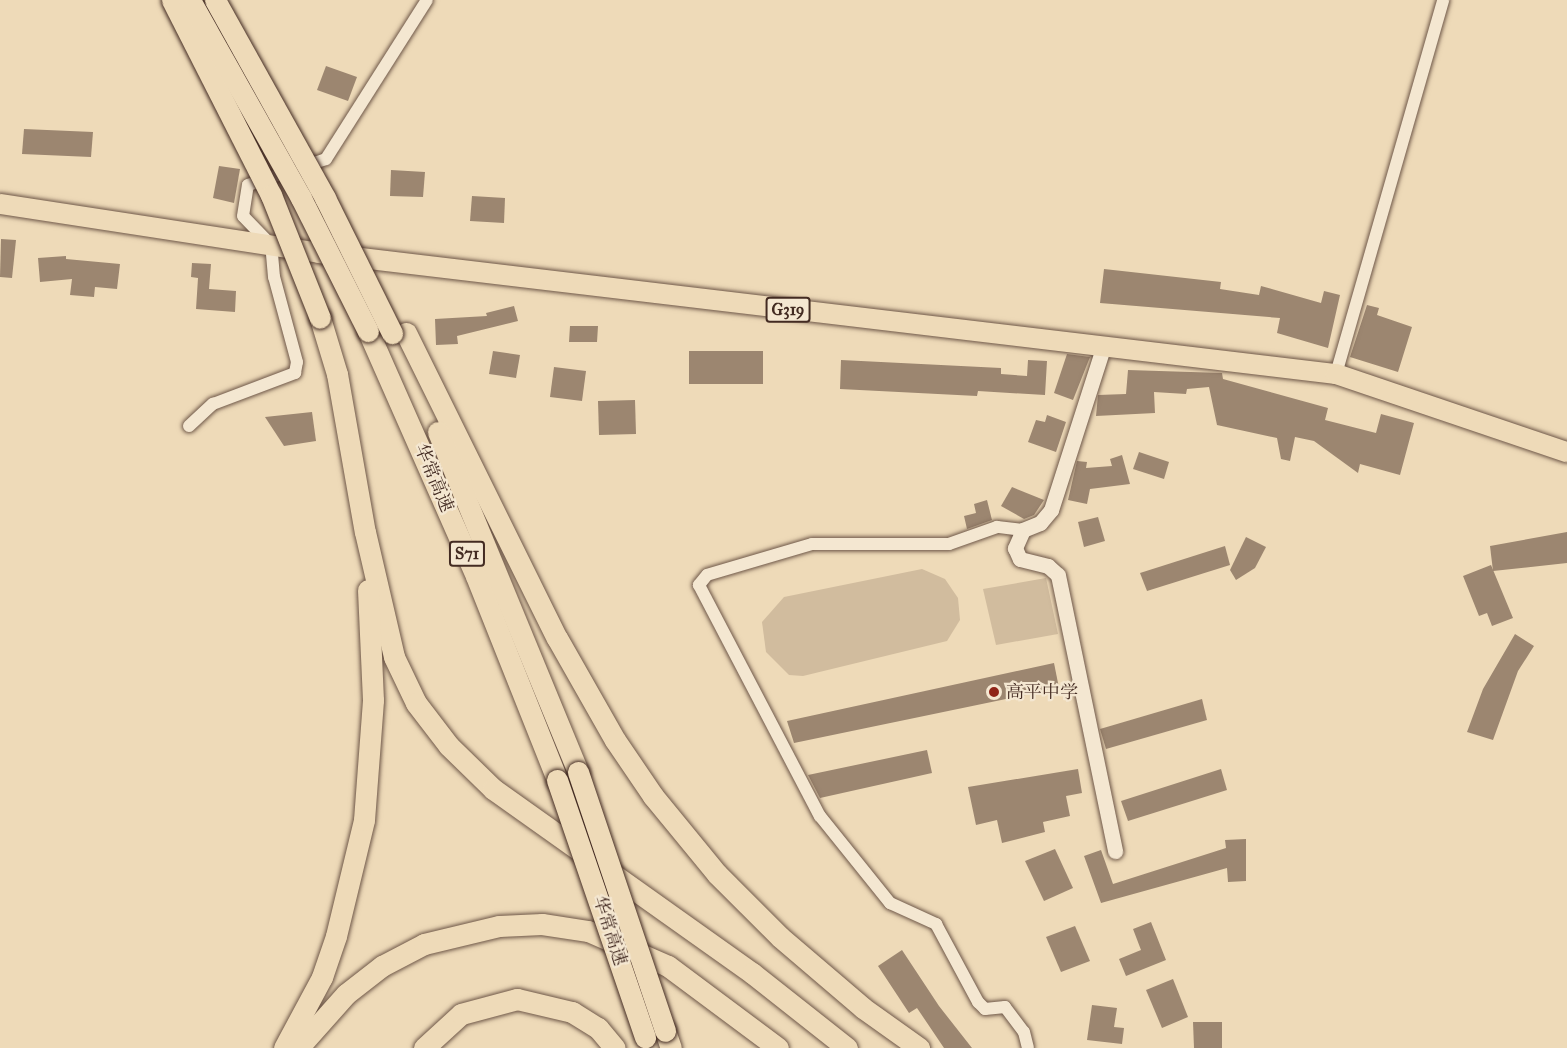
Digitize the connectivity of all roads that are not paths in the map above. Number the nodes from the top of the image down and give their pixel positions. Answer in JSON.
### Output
{"nodes":[{"id":1,"x":172,"y":0,"type":"edge"},
{"id":2,"x":190,"y":0,"type":"edge"},
{"id":3,"x":215,"y":0,"type":"edge"},
{"id":4,"x":426,"y":0,"type":"edge"},
{"id":5,"x":1443,"y":0,"type":"edge"},
{"id":6,"x":0,"y":204,"type":"edge"},
{"id":7,"x":271,"y":245,"type":"junction"},
{"id":8,"x":399,"y":333,"type":"junction"},
{"id":9,"x":1104,"y":348,"type":"junction"},
{"id":10,"x":1336,"y":374,"type":"junction"},
{"id":11,"x":189,"y":426,"type":"dead end"},
{"id":12,"x":1567,"y":452,"type":"edge"},
{"id":13,"x":1023,"y":530,"type":"junction"},
{"id":14,"x":365,"y":532,"type":"junction"},
{"id":15,"x":1115,"y":851,"type":"dead end"},
{"id":16,"x":669,"y":1042,"type":"edge"},
{"id":17,"x":646,"y":1043,"type":"edge"},
{"id":18,"x":284,"y":1048,"type":"edge"},
{"id":19,"x":298,"y":1048,"type":"edge"},
{"id":20,"x":424,"y":1048,"type":"edge"},
{"id":21,"x":615,"y":1048,"type":"edge"},
{"id":22,"x":778,"y":1048,"type":"edge"},
{"id":23,"x":847,"y":1048,"type":"edge"},
{"id":24,"x":920,"y":1048,"type":"edge"},
{"id":25,"x":1028,"y":1048,"type":"edge"}],
"edges":[{"from":1,"to":14,"type":"highway","bridge":true},
{"from":2,"to":17,"type":"highway","name":"华常高速","number":"S71","bridge":true},
{"from":3,"to":8,"type":"highway","name":"华常高速","number":"S71","bridge":true},
{"from":4,"to":7,"type":"street"},
{"from":5,"to":10,"type":"street"},
{"from":6,"to":7,"type":"highway","number":"G319"},
{"from":7,"to":9,"type":"highway","number":"G319"},
{"from":7,"to":11,"type":"street"},
{"from":8,"to":16,"type":"highway","name":"华常高速","number":"S71","bridge":true},
{"from":8,"to":24,"type":"highway"},
{"from":9,"to":10,"type":"highway","number":"G319"},
{"from":9,"to":13,"type":"street"},
{"from":10,"to":12,"type":"highway","number":"G319"},
{"from":13,"to":15,"type":"street"},
{"from":13,"to":25,"type":"street"},
{"from":14,"to":18,"type":"highway"},
{"from":14,"to":23,"type":"highway"},
{"from":19,"to":22,"type":"highway"},
{"from":20,"to":21,"type":"highway"}]}
